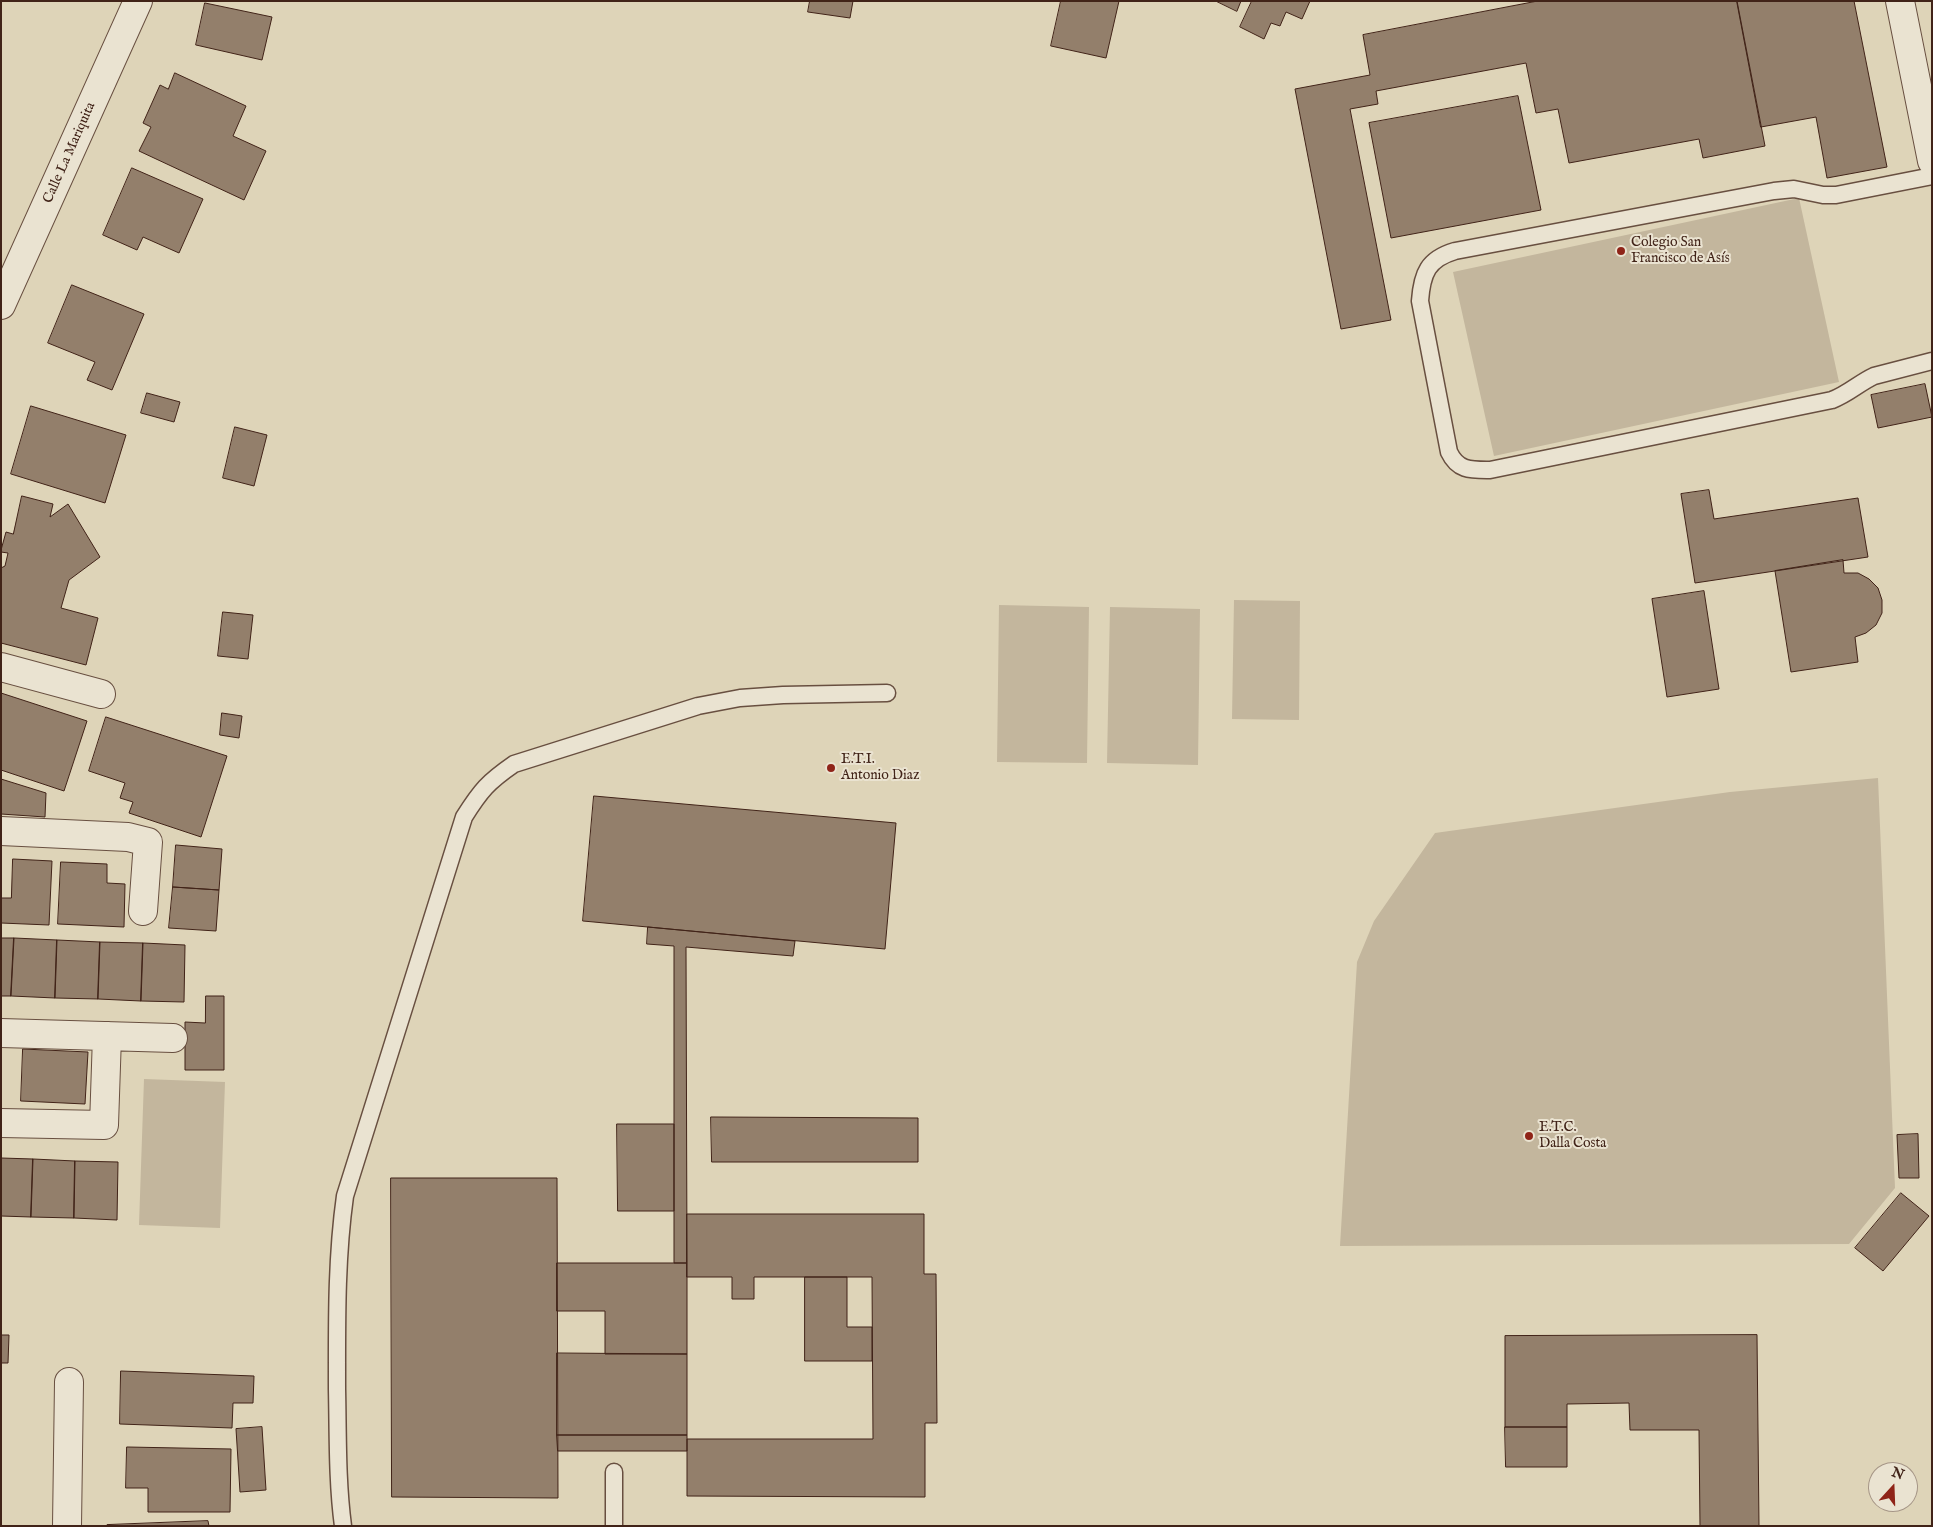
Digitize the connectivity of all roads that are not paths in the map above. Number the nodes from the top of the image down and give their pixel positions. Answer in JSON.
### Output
{"nodes":[{"id":1,"x":138,"y":1,"type":"edge"},
{"id":2,"x":1900,"y":1,"type":"edge"},
{"id":3,"x":1932,"y":161,"type":"edge"},
{"id":4,"x":1932,"y":176,"type":"edge"},
{"id":5,"x":1,"y":305,"type":"edge"},
{"id":6,"x":1932,"y":361,"type":"edge"},
{"id":7,"x":1,"y":667,"type":"edge"},
{"id":8,"x":887,"y":693,"type":"dead end"},
{"id":9,"x":101,"y":694,"type":"dead end"},
{"id":10,"x":1,"y":830,"type":"edge"},
{"id":11,"x":142,"y":911,"type":"dead end"},
{"id":12,"x":1,"y":1033,"type":"edge"},
{"id":13,"x":107,"y":1036,"type":"junction"},
{"id":14,"x":173,"y":1038,"type":"dead end"},
{"id":15,"x":1,"y":1123,"type":"edge"},
{"id":16,"x":69,"y":1382,"type":"dead end"},
{"id":17,"x":614,"y":1472,"type":"dead end"},
{"id":18,"x":67,"y":1526,"type":"edge"},
{"id":19,"x":343,"y":1526,"type":"edge"},
{"id":20,"x":614,"y":1526,"type":"edge"}],
"edges":[{"from":1,"to":5,"type":"street","name":"Calle La Mariquita"},
{"from":2,"to":3,"type":"street"},
{"from":4,"to":6,"type":"lane"},
{"from":7,"to":9,"type":"street"},
{"from":8,"to":19,"type":"lane"},
{"from":10,"to":11,"type":"street"},
{"from":12,"to":13,"type":"street"},
{"from":13,"to":14,"type":"street"},
{"from":13,"to":15,"type":"street"},
{"from":16,"to":18,"type":"street"},
{"from":17,"to":20,"type":"lane"}]}
